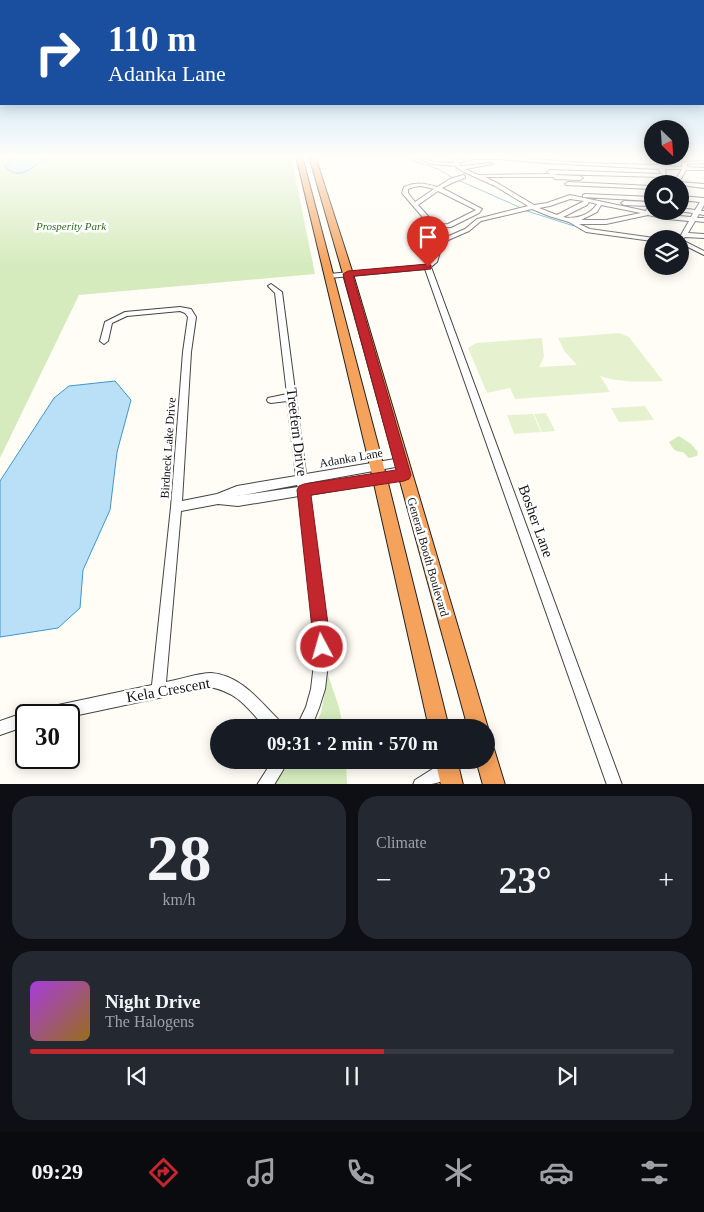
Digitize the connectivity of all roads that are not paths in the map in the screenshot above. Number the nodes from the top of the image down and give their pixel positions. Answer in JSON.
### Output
{"nodes":[{"id":1,"x":308,"y":193,"type":"edge"},
{"id":2,"x":323,"y":193,"type":"edge"},
{"id":3,"x":405,"y":193,"type":"edge"},
{"id":4,"x":432,"y":193,"type":"edge"},
{"id":5,"x":444,"y":193,"type":"edge"},
{"id":6,"x":510,"y":193,"type":"edge"},
{"id":7,"x":568,"y":193,"type":"edge"},
{"id":8,"x":689,"y":195,"type":"edge"},
{"id":9,"x":570,"y":196,"type":"junction"},
{"id":10,"x":704,"y":196,"type":"edge"},
{"id":11,"x":644,"y":199,"type":"edge"},
{"id":12,"x":588,"y":200,"type":"junction"},
{"id":13,"x":689,"y":201,"type":"edge"},
{"id":14,"x":602,"y":203,"type":"junction"},
{"id":15,"x":644,"y":204,"type":"edge"},
{"id":16,"x":415,"y":205,"type":"junction"},
{"id":17,"x":689,"y":205,"type":"edge"},
{"id":18,"x":533,"y":206,"type":"junction"},
{"id":19,"x":702,"y":206,"type":"edge"},
{"id":20,"x":689,"y":208,"type":"edge"},
{"id":21,"x":626,"y":209,"type":"junction"},
{"id":22,"x":644,"y":212,"type":"edge"},
{"id":23,"x":644,"y":214,"type":"edge"},
{"id":24,"x":558,"y":218,"type":"junction"},
{"id":25,"x":689,"y":218,"type":"edge"},
{"id":26,"x":693,"y":219,"type":"junction"},
{"id":27,"x":704,"y":220,"type":"edge"},
{"id":28,"x":573,"y":222,"type":"junction"},
{"id":29,"x":597,"y":222,"type":"junction"},
{"id":30,"x":685,"y":230,"type":"edge"},
{"id":31,"x":644,"y":236,"type":"edge"},
{"id":32,"x":704,"y":236,"type":"edge"},
{"id":33,"x":689,"y":237,"type":"edge"},
{"id":34,"x":689,"y":244,"type":"edge"},
{"id":35,"x":704,"y":253,"type":"edge"},
{"id":36,"x":428,"y":267,"type":"junction"},
{"id":37,"x":348,"y":274,"type":"junction"},
{"id":38,"x":329,"y":276,"type":"junction"},
{"id":39,"x":271,"y":286,"type":"dead end"},
{"id":40,"x":104,"y":341,"type":"dead end"},
{"id":41,"x":292,"y":397,"type":"junction"},
{"id":42,"x":271,"y":400,"type":"dead end"},
{"id":43,"x":402,"y":469,"type":"junction"},
{"id":44,"x":378,"y":472,"type":"junction"},
{"id":45,"x":303,"y":485,"type":"junction"},
{"id":46,"x":176,"y":507,"type":"junction"},
{"id":47,"x":158,"y":690,"type":"junction"},
{"id":48,"x":80,"y":707,"type":"edge"},
{"id":49,"x":268,"y":719,"type":"edge"},
{"id":50,"x":307,"y":719,"type":"edge"},
{"id":51,"x":437,"y":719,"type":"edge"},
{"id":52,"x":475,"y":719,"type":"edge"},
{"id":53,"x":15,"y":723,"type":"edge"},
{"id":54,"x":0,"y":728,"type":"edge"},
{"id":55,"x":275,"y":769,"type":"edge"},
{"id":56,"x":490,"y":769,"type":"edge"},
{"id":57,"x":449,"y":771,"type":"edge"},
{"id":58,"x":264,"y":784,"type":"edge"},
{"id":59,"x":420,"y":784,"type":"edge"},
{"id":60,"x":494,"y":784,"type":"edge"},
{"id":61,"x":615,"y":784,"type":"edge"}],
"edges":[{"from":1,"to":38,"type":"highway"},
{"from":2,"to":37,"type":"highway","name":"General Booth Boulevard"},
{"from":3,"to":16,"type":"street"},
{"from":4,"to":16,"type":"street"},
{"from":5,"to":16,"type":"street"},
{"from":6,"to":18,"type":"street"},
{"from":7,"to":9,"type":"street"},
{"from":8,"to":10,"type":"street"},
{"from":9,"to":11,"type":"street"},
{"from":9,"to":12,"type":"street"},
{"from":9,"to":18,"type":"street"},
{"from":12,"to":14,"type":"street"},
{"from":12,"to":24,"type":"street"},
{"from":13,"to":19,"type":"street"},
{"from":14,"to":15,"type":"street"},
{"from":14,"to":21,"type":"street"},
{"from":14,"to":28,"type":"street"},
{"from":17,"to":19,"type":"street"},
{"from":18,"to":24,"type":"street"},
{"from":18,"to":36,"type":"street"},
{"from":19,"to":20,"type":"street"},
{"from":19,"to":26,"type":"street"},
{"from":21,"to":22,"type":"street"},
{"from":21,"to":29,"type":"street"},
{"from":23,"to":29,"type":"street"},
{"from":24,"to":28,"type":"street"},
{"from":25,"to":26,"type":"street"},
{"from":26,"to":27,"type":"street"},
{"from":26,"to":30,"type":"street"},
{"from":28,"to":29,"type":"street"},
{"from":28,"to":31,"type":"street"},
{"from":32,"to":33,"type":"street"},
{"from":34,"to":35,"type":"street"},
{"from":36,"to":37,"type":"street"},
{"from":36,"to":61,"type":"street","name":"Bosher Lane"},
{"from":37,"to":38,"type":"street"},
{"from":37,"to":43,"type":"highway","name":"General Booth Boulevard"},
{"from":38,"to":44,"type":"highway"},
{"from":39,"to":41,"type":"street","name":"Treefern Drive"},
{"from":40,"to":46,"type":"street","name":"Birdneck Lake Drive"},
{"from":41,"to":42,"type":"street"},
{"from":41,"to":45,"type":"street","name":"Treefern Drive"},
{"from":43,"to":44,"type":"street","name":"Adanka Lane"},
{"from":43,"to":52,"type":"highway","name":"General Booth Boulevard"},
{"from":44,"to":45,"type":"street","name":"Adanka Lane"},
{"from":44,"to":51,"type":"highway"},
{"from":45,"to":46,"type":"street","name":"Adanka Lane"},
{"from":45,"to":50,"type":"street","name":"Treefern Drive"},
{"from":46,"to":47,"type":"street","name":"Birdneck Lake Drive"},
{"from":47,"to":48,"type":"street","name":"Kela Crescent"},
{"from":47,"to":49,"type":"street","name":"Kela Crescent"},
{"from":53,"to":54,"type":"street"},
{"from":55,"to":58,"type":"street"},
{"from":56,"to":60,"type":"highway"},
{"from":57,"to":59,"type":"street"}]}
